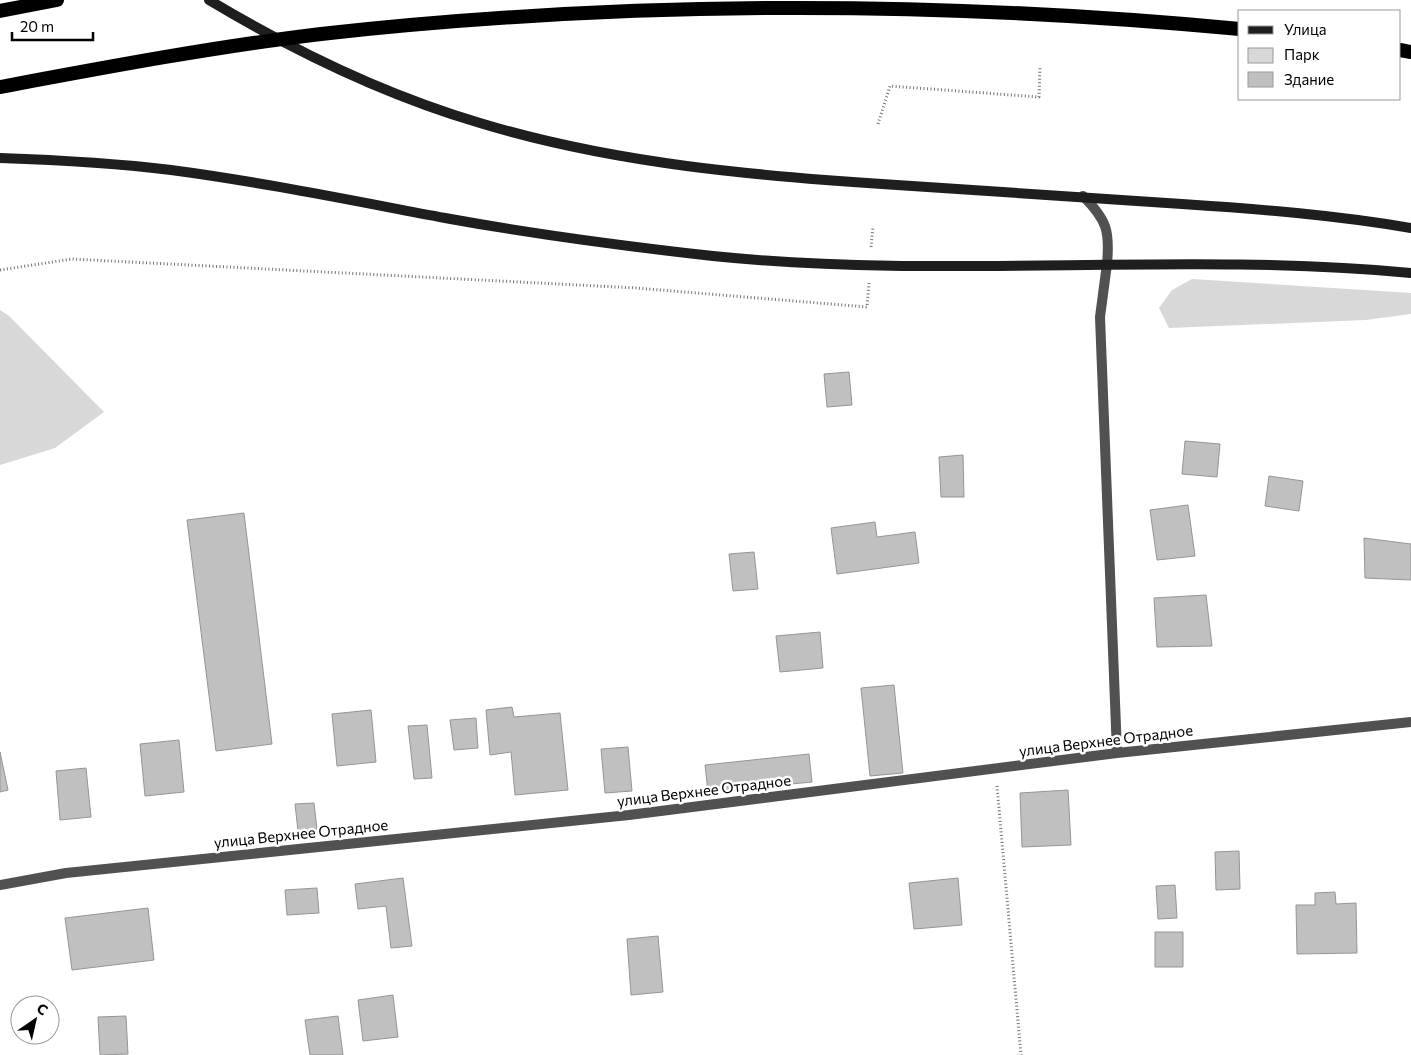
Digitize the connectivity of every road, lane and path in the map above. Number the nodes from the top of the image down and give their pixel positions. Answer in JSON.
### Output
{"nodes":[{"id":1,"x":57,"y":0,"type":"edge"},
{"id":2,"x":209,"y":0,"type":"edge"},
{"id":3,"x":0,"y":11,"type":"edge"},
{"id":4,"x":1238,"y":29,"type":"edge"},
{"id":5,"x":1040,"y":67,"type":"dead end"},
{"id":6,"x":0,"y":88,"type":"edge"},
{"id":7,"x":878,"y":124,"type":"dead end"},
{"id":8,"x":0,"y":158,"type":"edge"},
{"id":9,"x":1083,"y":196,"type":"junction"},
{"id":10,"x":873,"y":226,"type":"dead end"},
{"id":11,"x":1411,"y":228,"type":"edge"},
{"id":12,"x":871,"y":250,"type":"dead end"},
{"id":13,"x":1107,"y":264,"type":"junction"},
{"id":14,"x":0,"y":270,"type":"edge"},
{"id":15,"x":1411,"y":273,"type":"edge"},
{"id":16,"x":870,"y":276,"type":"dead end"},
{"id":17,"x":1411,"y":722,"type":"edge"},
{"id":18,"x":1117,"y":753,"type":"junction"},
{"id":19,"x":995,"y":770,"type":"junction"},
{"id":20,"x":0,"y":885,"type":"edge"},
{"id":21,"x":1021,"y":1055,"type":"edge"}],
"edges":[{"from":1,"to":3,"type":"highway"},
{"from":2,"to":9,"type":"main road"},
{"from":4,"to":6,"type":"highway"},
{"from":5,"to":7,"type":"path"},
{"from":8,"to":13,"type":"main road"},
{"from":9,"to":11,"type":"main road"},
{"from":9,"to":13,"type":"street"},
{"from":10,"to":12,"type":"path"},
{"from":13,"to":15,"type":"main road"},
{"from":13,"to":18,"type":"street"},
{"from":14,"to":16,"type":"path"},
{"from":17,"to":18,"type":"street","name":"улица Верхнее Отрадное"},
{"from":18,"to":19,"type":"street","name":"улица Верхнее Отрадное"},
{"from":19,"to":20,"type":"street","name":"улица Верхнее Отрадное"},
{"from":19,"to":21,"type":"path"}]}
